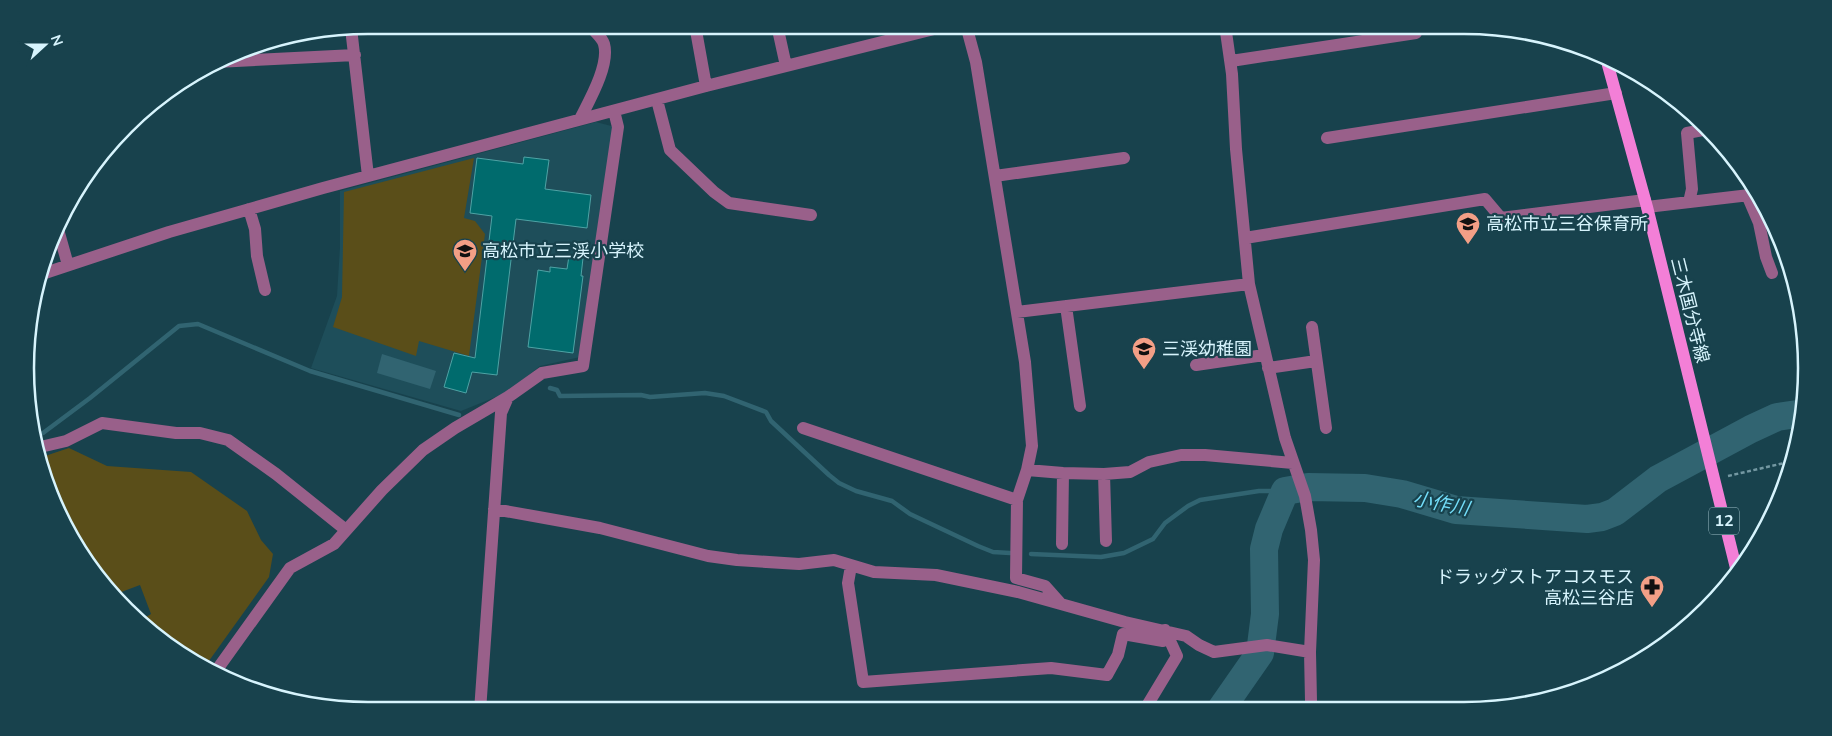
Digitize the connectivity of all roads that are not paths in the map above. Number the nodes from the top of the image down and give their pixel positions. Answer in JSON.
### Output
{"nodes":[{"id":1,"x":352,"y":34,"type":"edge"},
{"id":2,"x":596,"y":34,"type":"edge"},
{"id":3,"x":697,"y":34,"type":"edge"},
{"id":4,"x":781,"y":34,"type":"edge"},
{"id":5,"x":914,"y":34,"type":"edge"},
{"id":6,"x":968,"y":34,"type":"edge"},
{"id":7,"x":1226,"y":34,"type":"edge"},
{"id":8,"x":1416,"y":34,"type":"dead end"},
{"id":9,"x":355,"y":55,"type":"junction"},
{"id":10,"x":236,"y":61,"type":"edge"},
{"id":11,"x":1231,"y":61,"type":"junction"},
{"id":12,"x":786,"y":66,"type":"junction"},
{"id":13,"x":1608,"y":66,"type":"edge"},
{"id":14,"x":706,"y":86,"type":"junction"},
{"id":15,"x":1616,"y":93,"type":"junction"},
{"id":16,"x":657,"y":100,"type":"junction"},
{"id":17,"x":614,"y":110,"type":"junction"},
{"id":18,"x":580,"y":119,"type":"junction"},
{"id":19,"x":1699,"y":131,"type":"edge"},
{"id":20,"x":1327,"y":138,"type":"dead end"},
{"id":21,"x":1124,"y":158,"type":"dead end"},
{"id":22,"x":368,"y":176,"type":"junction"},
{"id":23,"x":995,"y":176,"type":"junction"},
{"id":24,"x":1749,"y":194,"type":"edge"},
{"id":25,"x":1689,"y":202,"type":"junction"},
{"id":26,"x":1754,"y":203,"type":"edge"},
{"id":27,"x":1646,"y":204,"type":"junction"},
{"id":28,"x":249,"y":209,"type":"junction"},
{"id":29,"x":812,"y":215,"type":"dead end"},
{"id":30,"x":60,"y":237,"type":"edge"},
{"id":31,"x":1245,"y":238,"type":"junction"},
{"id":32,"x":68,"y":265,"type":"junction"},
{"id":33,"x":48,"y":272,"type":"edge"},
{"id":34,"x":1772,"y":273,"type":"dead end"},
{"id":35,"x":1249,"y":284,"type":"junction"},
{"id":36,"x":265,"y":290,"type":"dead end"},
{"id":37,"x":1066,"y":306,"type":"junction"},
{"id":38,"x":1017,"y":312,"type":"junction"},
{"id":39,"x":1312,"y":328,"type":"dead end"},
{"id":40,"x":1264,"y":354,"type":"junction"},
{"id":41,"x":1316,"y":361,"type":"junction"},
{"id":42,"x":1196,"y":365,"type":"dead end"},
{"id":43,"x":1268,"y":368,"type":"junction"},
{"id":44,"x":508,"y":397,"type":"junction"},
{"id":45,"x":1080,"y":406,"type":"dead end"},
{"id":46,"x":804,"y":428,"type":"dead end"},
{"id":47,"x":1326,"y":428,"type":"dead end"},
{"id":48,"x":43,"y":446,"type":"edge"},
{"id":49,"x":1293,"y":463,"type":"junction"},
{"id":50,"x":1027,"y":470,"type":"junction"},
{"id":51,"x":1062,"y":473,"type":"junction"},
{"id":52,"x":1104,"y":474,"type":"junction"},
{"id":53,"x":1016,"y":500,"type":"junction"},
{"id":54,"x":494,"y":509,"type":"junction"},
{"id":55,"x":346,"y":530,"type":"junction"},
{"id":56,"x":1106,"y":541,"type":"dead end"},
{"id":57,"x":1062,"y":544,"type":"dead end"},
{"id":58,"x":1735,"y":563,"type":"edge"},
{"id":59,"x":851,"y":566,"type":"junction"},
{"id":60,"x":1060,"y":604,"type":"junction"},
{"id":61,"x":1165,"y":630,"type":"junction"},
{"id":62,"x":1310,"y":652,"type":"junction"},
{"id":63,"x":219,"y":667,"type":"edge"},
{"id":64,"x":481,"y":702,"type":"edge"},
{"id":65,"x":1149,"y":702,"type":"edge"},
{"id":66,"x":1311,"y":702,"type":"edge"}],
"edges":[{"from":1,"to":9,"type":"street"},
{"from":2,"to":18,"type":"street"},
{"from":3,"to":14,"type":"street"},
{"from":4,"to":12,"type":"street"},
{"from":5,"to":12,"type":"street"},
{"from":6,"to":23,"type":"street"},
{"from":7,"to":11,"type":"street"},
{"from":8,"to":11,"type":"street"},
{"from":9,"to":10,"type":"street"},
{"from":9,"to":22,"type":"street"},
{"from":11,"to":31,"type":"street"},
{"from":12,"to":14,"type":"street"},
{"from":13,"to":15,"type":"main road","name":"三木国分寺線","number":"12"},
{"from":14,"to":16,"type":"street"},
{"from":15,"to":20,"type":"street"},
{"from":15,"to":27,"type":"main road","name":"三木国分寺線","number":"12"},
{"from":16,"to":17,"type":"street"},
{"from":16,"to":29,"type":"street"},
{"from":17,"to":18,"type":"street"},
{"from":17,"to":44,"type":"street"},
{"from":18,"to":22,"type":"street"},
{"from":19,"to":25,"type":"street"},
{"from":21,"to":23,"type":"street"},
{"from":22,"to":28,"type":"street"},
{"from":23,"to":38,"type":"street"},
{"from":24,"to":25,"type":"street"},
{"from":25,"to":27,"type":"street"},
{"from":26,"to":34,"type":"street"},
{"from":27,"to":31,"type":"street"},
{"from":27,"to":58,"type":"main road","name":"三木国分寺線","number":"12"},
{"from":28,"to":32,"type":"street"},
{"from":28,"to":36,"type":"street"},
{"from":30,"to":32,"type":"street"},
{"from":31,"to":35,"type":"street"},
{"from":32,"to":33,"type":"street"},
{"from":35,"to":37,"type":"street"},
{"from":35,"to":40,"type":"street"},
{"from":37,"to":38,"type":"street"},
{"from":37,"to":45,"type":"street"},
{"from":38,"to":50,"type":"street"},
{"from":39,"to":41,"type":"street"},
{"from":40,"to":42,"type":"street"},
{"from":40,"to":43,"type":"street"},
{"from":41,"to":43,"type":"street"},
{"from":41,"to":47,"type":"street"},
{"from":43,"to":49,"type":"street"},
{"from":44,"to":54,"type":"street"},
{"from":44,"to":55,"type":"street"},
{"from":46,"to":53,"type":"street"},
{"from":48,"to":55,"type":"street"},
{"from":49,"to":52,"type":"street"},
{"from":49,"to":62,"type":"street"},
{"from":50,"to":51,"type":"street"},
{"from":50,"to":53,"type":"street"},
{"from":51,"to":52,"type":"street"},
{"from":51,"to":57,"type":"street"},
{"from":52,"to":56,"type":"street"},
{"from":53,"to":60,"type":"street"},
{"from":54,"to":59,"type":"street"},
{"from":54,"to":64,"type":"street"},
{"from":55,"to":63,"type":"street"},
{"from":59,"to":60,"type":"street"},
{"from":59,"to":61,"type":"street"},
{"from":60,"to":61,"type":"street"},
{"from":61,"to":62,"type":"street"},
{"from":61,"to":65,"type":"street"},
{"from":62,"to":66,"type":"street"}]}
